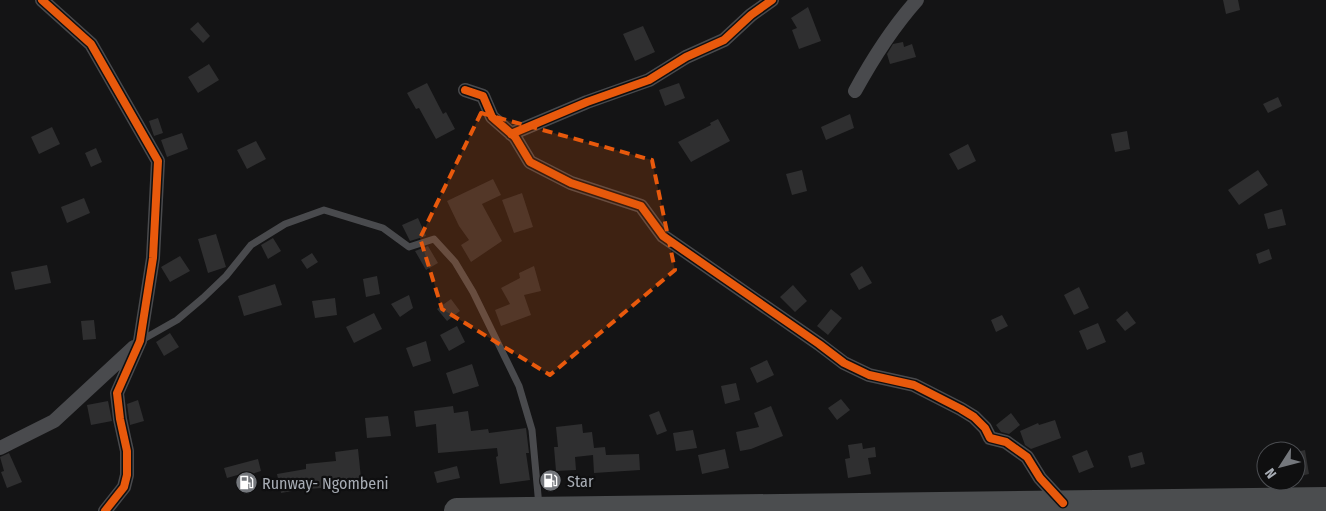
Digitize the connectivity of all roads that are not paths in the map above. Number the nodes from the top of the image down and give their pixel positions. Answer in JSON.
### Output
{"nodes":[{"id":1,"x":42,"y":0,"type":"edge"},
{"id":2,"x":772,"y":0,"type":"edge"},
{"id":3,"x":917,"y":0,"type":"edge"},
{"id":4,"x":465,"y":90,"type":"dead end"},
{"id":5,"x":855,"y":91,"type":"dead end"},
{"id":6,"x":511,"y":134,"type":"junction"},
{"id":7,"x":140,"y":341,"type":"junction"},
{"id":8,"x":0,"y":448,"type":"edge"},
{"id":9,"x":1326,"y":500,"type":"edge"},
{"id":10,"x":1063,"y":502,"type":"junction"},
{"id":11,"x":539,"y":509,"type":"junction"},
{"id":12,"x":795,"y":509,"type":"edge"},
{"id":13,"x":105,"y":511,"type":"edge"},
{"id":14,"x":457,"y":511,"type":"edge"}],
"edges":[{"from":1,"to":7,"type":"street"},
{"from":2,"to":6,"type":"street"},
{"from":3,"to":5,"type":"street"},
{"from":4,"to":6,"type":"street"},
{"from":6,"to":10,"type":"street"},
{"from":7,"to":8,"type":"street"},
{"from":7,"to":11,"type":"lane"},
{"from":7,"to":13,"type":"street"},
{"from":9,"to":10,"type":"highway"},
{"from":10,"to":12,"type":"highway"},
{"from":11,"to":12,"type":"highway"},
{"from":11,"to":14,"type":"highway"}]}
